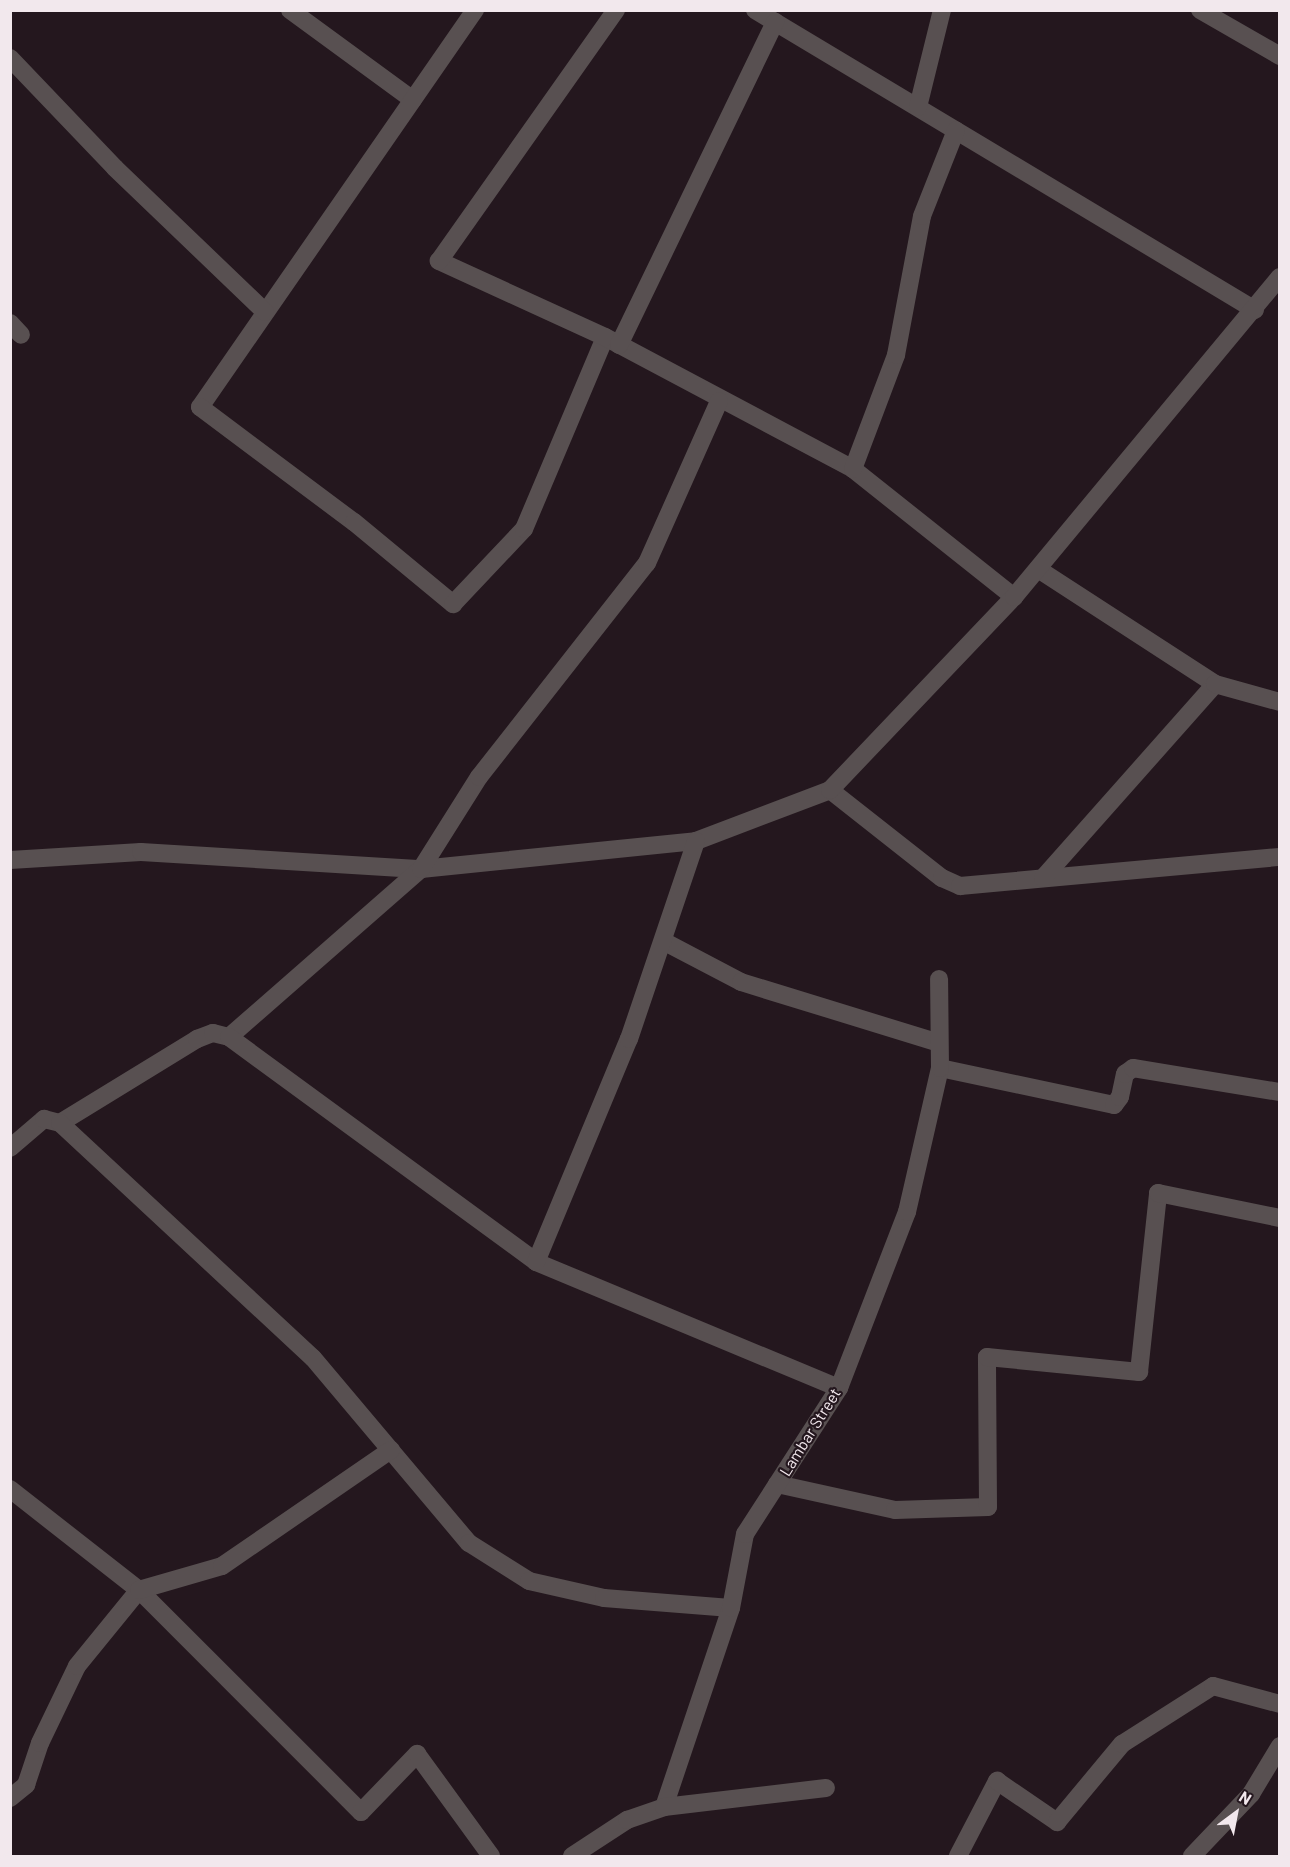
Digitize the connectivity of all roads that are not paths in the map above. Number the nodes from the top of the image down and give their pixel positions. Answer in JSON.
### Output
{"nodes":[{"id":1,"x":290,"y":10,"type":"edge"},
{"id":2,"x":475,"y":10,"type":"edge"},
{"id":3,"x":616,"y":10,"type":"edge"},
{"id":4,"x":755,"y":10,"type":"edge"},
{"id":5,"x":942,"y":10,"type":"edge"},
{"id":6,"x":1200,"y":10,"type":"edge"},
{"id":7,"x":775,"y":22,"type":"junction"},
{"id":8,"x":1280,"y":56,"type":"edge"},
{"id":9,"x":10,"y":58,"type":"edge"},
{"id":10,"x":413,"y":100,"type":"junction"},
{"id":11,"x":918,"y":107,"type":"junction"},
{"id":12,"x":956,"y":130,"type":"junction"},
{"id":13,"x":1280,"y":277,"type":"edge"},
{"id":14,"x":1255,"y":310,"type":"junction"},
{"id":15,"x":265,"y":312,"type":"junction"},
{"id":16,"x":612,"y":341,"type":"junction"},
{"id":17,"x":719,"y":401,"type":"junction"},
{"id":18,"x":853,"y":470,"type":"junction"},
{"id":19,"x":1038,"y":569,"type":"junction"},
{"id":20,"x":1014,"y":597,"type":"junction"},
{"id":21,"x":1215,"y":684,"type":"junction"},
{"id":22,"x":1280,"y":702,"type":"edge"},
{"id":23,"x":830,"y":790,"type":"junction"},
{"id":24,"x":696,"y":841,"type":"junction"},
{"id":25,"x":1280,"y":857,"type":"edge"},
{"id":26,"x":10,"y":860,"type":"edge"},
{"id":27,"x":421,"y":868,"type":"junction"},
{"id":28,"x":1043,"y":878,"type":"junction"},
{"id":29,"x":663,"y":941,"type":"junction"},
{"id":30,"x":939,"y":979,"type":"dead end"},
{"id":31,"x":229,"y":1037,"type":"junction"},
{"id":32,"x":939,"y":1043,"type":"junction"},
{"id":33,"x":940,"y":1068,"type":"junction"},
{"id":34,"x":1280,"y":1092,"type":"edge"},
{"id":35,"x":60,"y":1123,"type":"junction"},
{"id":36,"x":10,"y":1148,"type":"edge"},
{"id":37,"x":1280,"y":1218,"type":"edge"},
{"id":38,"x":536,"y":1262,"type":"junction"},
{"id":39,"x":839,"y":1388,"type":"junction"},
{"id":40,"x":391,"y":1450,"type":"junction"},
{"id":41,"x":777,"y":1484,"type":"junction"},
{"id":42,"x":10,"y":1489,"type":"edge"},
{"id":43,"x":140,"y":1590,"type":"junction"},
{"id":44,"x":731,"y":1608,"type":"junction"},
{"id":45,"x":1280,"y":1704,"type":"edge"},
{"id":46,"x":1280,"y":1746,"type":"edge"},
{"id":47,"x":826,"y":1788,"type":"dead end"},
{"id":48,"x":10,"y":1798,"type":"edge"},
{"id":49,"x":664,"y":1807,"type":"junction"},
{"id":50,"x":491,"y":1857,"type":"edge"},
{"id":51,"x":572,"y":1857,"type":"edge"},
{"id":52,"x":958,"y":1857,"type":"edge"},
{"id":53,"x":1192,"y":1857,"type":"edge"}],
"edges":[{"from":1,"to":10,"type":"street"},
{"from":2,"to":10,"type":"street"},
{"from":3,"to":16,"type":"street"},
{"from":4,"to":7,"type":"street"},
{"from":5,"to":11,"type":"street"},
{"from":6,"to":8,"type":"street"},
{"from":7,"to":11,"type":"street"},
{"from":7,"to":16,"type":"street"},
{"from":9,"to":15,"type":"street"},
{"from":10,"to":15,"type":"street"},
{"from":11,"to":12,"type":"street"},
{"from":12,"to":14,"type":"street"},
{"from":12,"to":18,"type":"street"},
{"from":13,"to":14,"type":"street"},
{"from":14,"to":19,"type":"street"},
{"from":15,"to":16,"type":"street"},
{"from":16,"to":17,"type":"street"},
{"from":17,"to":18,"type":"street"},
{"from":17,"to":27,"type":"street"},
{"from":18,"to":20,"type":"street"},
{"from":19,"to":20,"type":"street"},
{"from":19,"to":21,"type":"street"},
{"from":20,"to":23,"type":"street"},
{"from":21,"to":22,"type":"street"},
{"from":21,"to":28,"type":"street"},
{"from":23,"to":24,"type":"street"},
{"from":23,"to":28,"type":"street"},
{"from":24,"to":27,"type":"street"},
{"from":24,"to":29,"type":"street"},
{"from":25,"to":28,"type":"street"},
{"from":26,"to":27,"type":"street"},
{"from":27,"to":31,"type":"street"},
{"from":29,"to":32,"type":"street"},
{"from":29,"to":38,"type":"street"},
{"from":30,"to":32,"type":"street","name":"Lambar Street"},
{"from":31,"to":35,"type":"street"},
{"from":31,"to":38,"type":"street"},
{"from":32,"to":33,"type":"street","name":"Lambar Street"},
{"from":33,"to":34,"type":"street"},
{"from":33,"to":39,"type":"street","name":"Lambar Street"},
{"from":35,"to":36,"type":"street"},
{"from":35,"to":40,"type":"street"},
{"from":37,"to":41,"type":"street"},
{"from":38,"to":39,"type":"street"},
{"from":39,"to":41,"type":"street","name":"Lambar Street"},
{"from":40,"to":43,"type":"street"},
{"from":40,"to":44,"type":"street"},
{"from":41,"to":44,"type":"street","name":"Lambar Street"},
{"from":42,"to":43,"type":"street"},
{"from":43,"to":48,"type":"street"},
{"from":43,"to":50,"type":"street"},
{"from":44,"to":49,"type":"street","name":"Lambar Street"},
{"from":45,"to":52,"type":"street"},
{"from":46,"to":53,"type":"street"},
{"from":47,"to":49,"type":"street"},
{"from":49,"to":51,"type":"street"}]}
